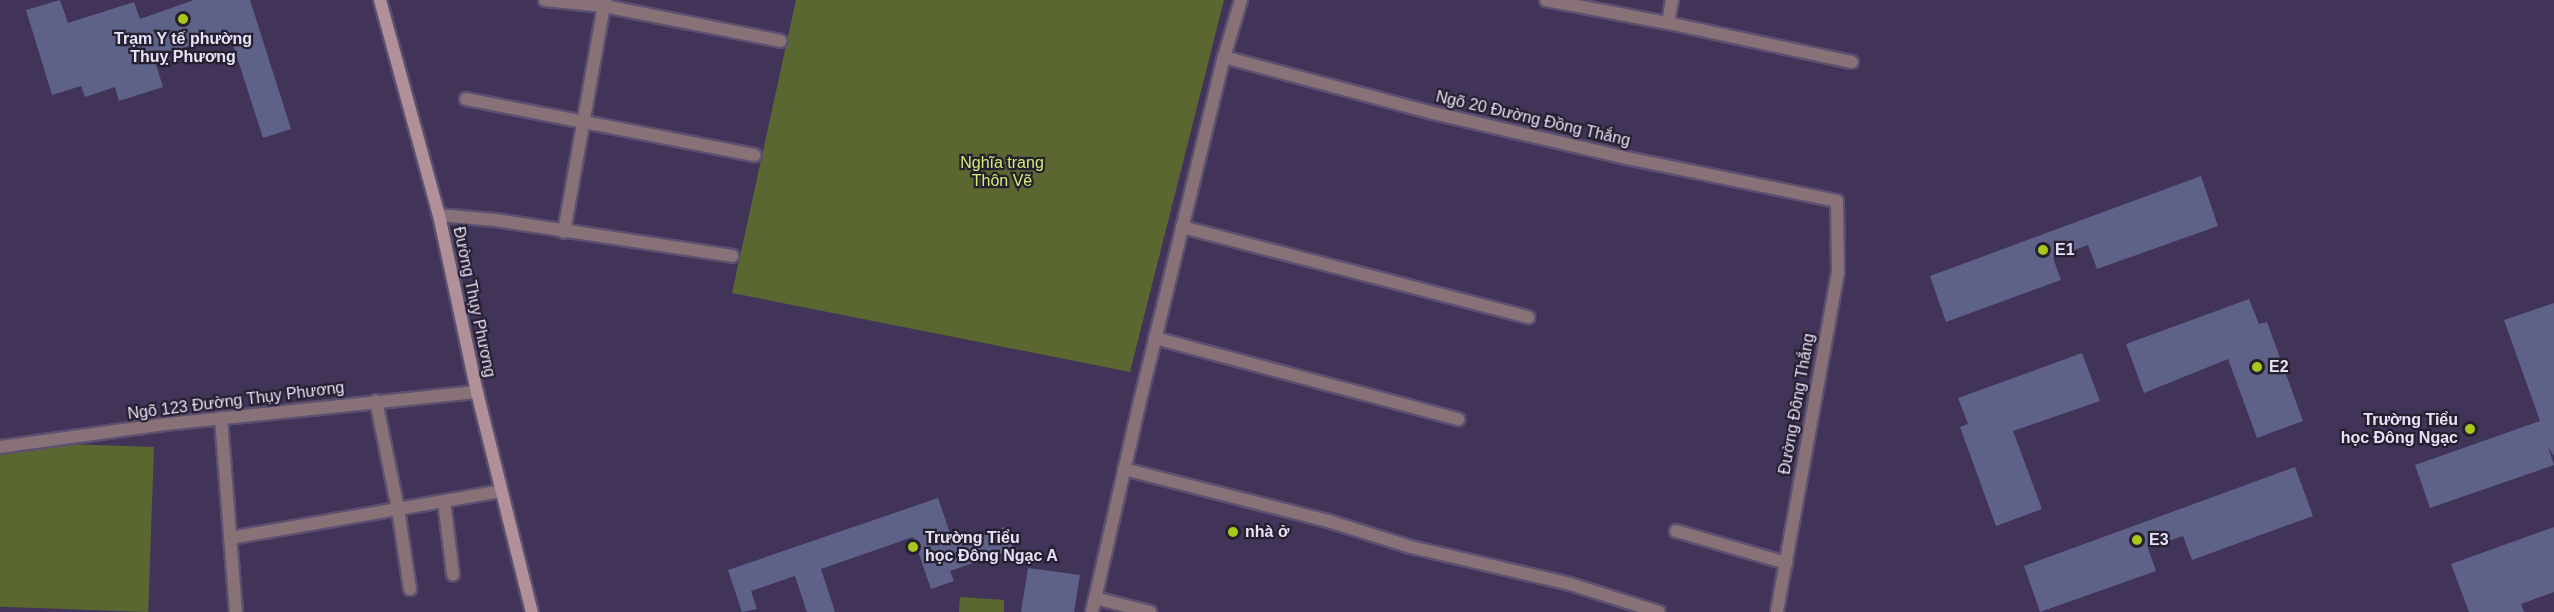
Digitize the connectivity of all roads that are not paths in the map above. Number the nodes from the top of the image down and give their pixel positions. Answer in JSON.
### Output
{"nodes":[{"id":1,"x":380,"y":0,"type":"edge"},
{"id":2,"x":545,"y":0,"type":"edge"},
{"id":3,"x":1241,"y":0,"type":"edge"},
{"id":4,"x":1546,"y":0,"type":"edge"},
{"id":5,"x":1672,"y":0,"type":"edge"},
{"id":6,"x":605,"y":3,"type":"edge"},
{"id":7,"x":1668,"y":22,"type":"junction"},
{"id":8,"x":781,"y":41,"type":"dead end"},
{"id":9,"x":1224,"y":57,"type":"junction"},
{"id":10,"x":1852,"y":62,"type":"dead end"},
{"id":11,"x":466,"y":99,"type":"dead end"},
{"id":12,"x":583,"y":123,"type":"junction"},
{"id":13,"x":755,"y":155,"type":"dead end"},
{"id":14,"x":1837,"y":201,"type":"joint"},
{"id":15,"x":439,"y":215,"type":"junction"},
{"id":16,"x":1182,"y":227,"type":"junction"},
{"id":17,"x":564,"y":232,"type":"junction"},
{"id":18,"x":732,"y":256,"type":"dead end"},
{"id":19,"x":1528,"y":317,"type":"dead end"},
{"id":20,"x":1155,"y":338,"type":"junction"},
{"id":21,"x":477,"y":392,"type":"junction"},
{"id":22,"x":376,"y":401,"type":"junction"},
{"id":23,"x":221,"y":418,"type":"junction"},
{"id":24,"x":1458,"y":419,"type":"dead end"},
{"id":25,"x":0,"y":447,"type":"edge"},
{"id":26,"x":1124,"y":469,"type":"junction"},
{"id":27,"x":501,"y":491,"type":"junction"},
{"id":28,"x":444,"y":501,"type":"junction"},
{"id":29,"x":398,"y":509,"type":"junction"},
{"id":30,"x":1676,"y":531,"type":"dead end"},
{"id":31,"x":230,"y":538,"type":"junction"},
{"id":32,"x":1786,"y":563,"type":"junction"},
{"id":33,"x":453,"y":574,"type":"dead end"},
{"id":34,"x":410,"y":590,"type":"dead end"},
{"id":35,"x":1095,"y":598,"type":"junction"},
{"id":36,"x":236,"y":612,"type":"edge"},
{"id":37,"x":532,"y":612,"type":"edge"},
{"id":38,"x":1092,"y":612,"type":"edge"},
{"id":39,"x":1150,"y":612,"type":"edge"},
{"id":40,"x":1659,"y":612,"type":"edge"},
{"id":41,"x":1777,"y":612,"type":"edge"}],
"edges":[{"from":1,"to":15,"type":"main road","name":"Đường Thụy Phương"},
{"from":2,"to":6,"type":"street"},
{"from":3,"to":9,"type":"street"},
{"from":4,"to":7,"type":"street"},
{"from":5,"to":7,"type":"street"},
{"from":6,"to":8,"type":"street"},
{"from":6,"to":12,"type":"street"},
{"from":7,"to":10,"type":"street"},
{"from":9,"to":14,"type":"street","name":"Ngõ 20 Đường Đồng Thắng"},
{"from":9,"to":16,"type":"street"},
{"from":11,"to":12,"type":"street"},
{"from":12,"to":13,"type":"street"},
{"from":12,"to":17,"type":"street"},
{"from":14,"to":32,"type":"street","name":"Đường Đông Thắng"},
{"from":15,"to":17,"type":"street"},
{"from":15,"to":21,"type":"main road","name":"Đường Thụy Phương"},
{"from":16,"to":19,"type":"street"},
{"from":16,"to":20,"type":"street"},
{"from":17,"to":18,"type":"street"},
{"from":20,"to":24,"type":"street"},
{"from":20,"to":26,"type":"street"},
{"from":21,"to":22,"type":"street","name":"Ngõ 123 Đường Thụy Phương"},
{"from":21,"to":27,"type":"main road","name":"Đường Thụy Phương"},
{"from":22,"to":23,"type":"street","name":"Ngõ 123 Đường Thụy Phương"},
{"from":22,"to":29,"type":"street"},
{"from":23,"to":25,"type":"street","name":"Ngõ 123 Đường Thụy Phương"},
{"from":23,"to":31,"type":"street"},
{"from":26,"to":35,"type":"street"},
{"from":26,"to":40,"type":"street"},
{"from":27,"to":28,"type":"street"},
{"from":27,"to":37,"type":"main road","name":"Đường Thụy Phương"},
{"from":28,"to":29,"type":"street"},
{"from":28,"to":33,"type":"street"},
{"from":29,"to":31,"type":"street"},
{"from":29,"to":34,"type":"street"},
{"from":30,"to":32,"type":"street"},
{"from":31,"to":36,"type":"street"},
{"from":32,"to":41,"type":"street","name":"Đường Đông Thắng"},
{"from":35,"to":38,"type":"street"},
{"from":35,"to":39,"type":"street"}]}
